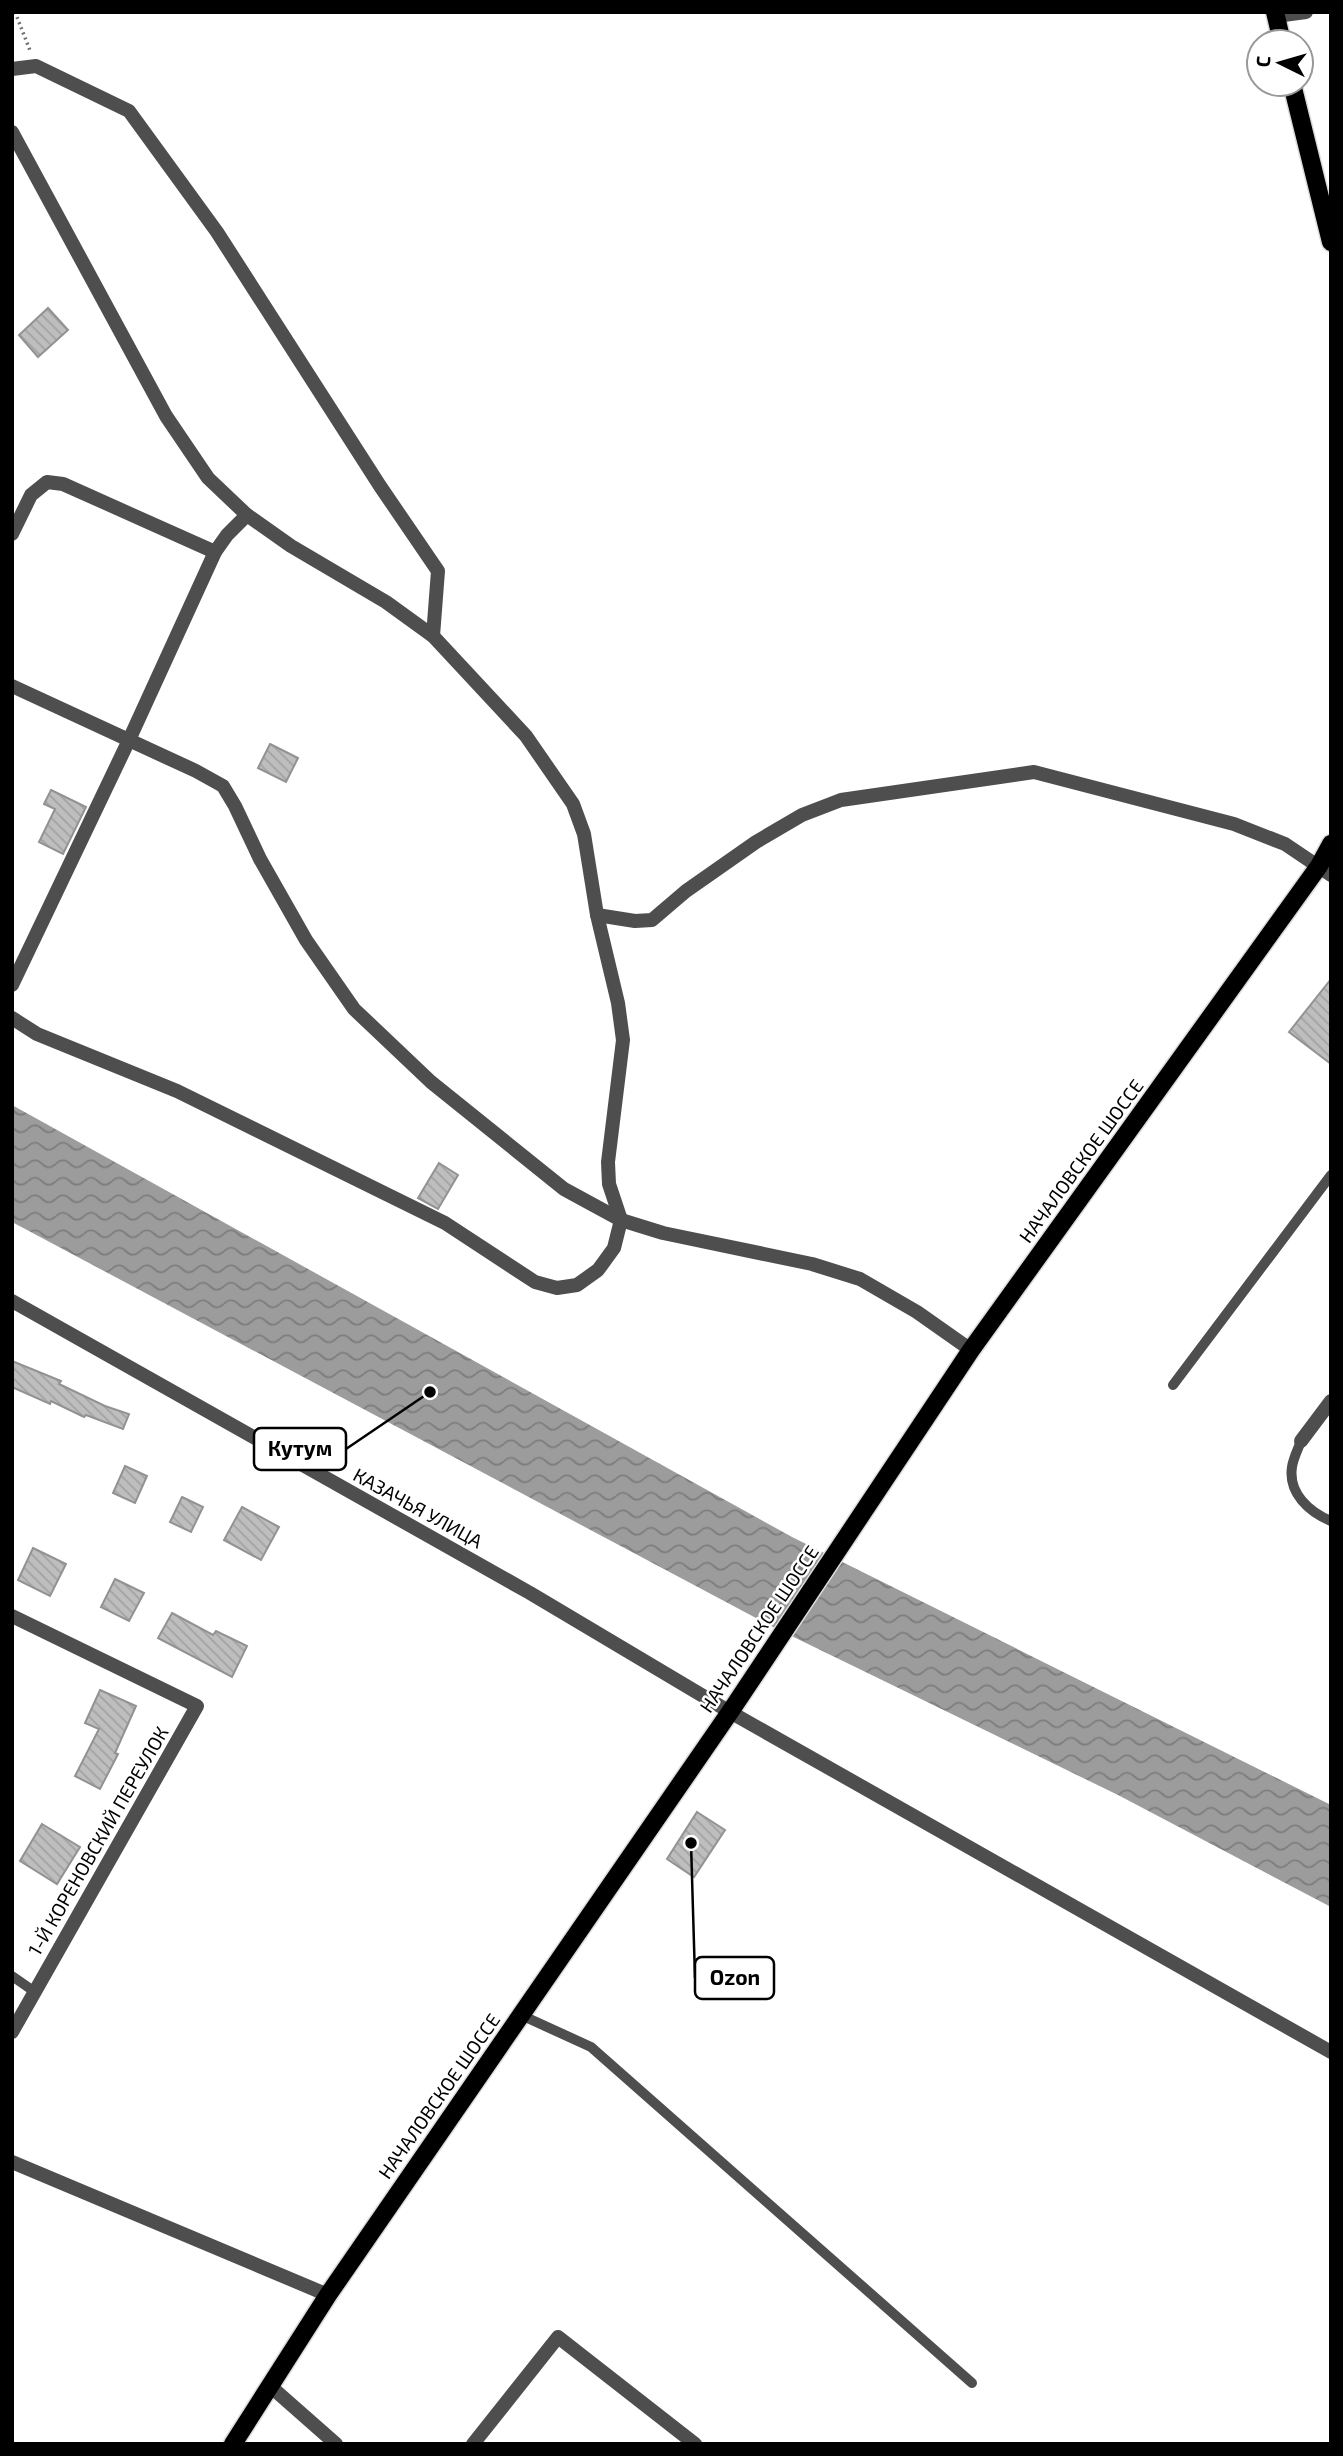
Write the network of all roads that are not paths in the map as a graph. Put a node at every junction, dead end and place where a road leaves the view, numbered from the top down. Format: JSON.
{"nodes":[{"id":1,"x":1306,"y":12,"type":"edge"},
{"id":2,"x":1275,"y":14,"type":"edge"},
{"id":3,"x":12,"y":69,"type":"edge"},
{"id":4,"x":1296,"y":98,"type":"edge"},
{"id":5,"x":12,"y":132,"type":"edge"},
{"id":6,"x":1331,"y":242,"type":"edge"},
{"id":7,"x":247,"y":516,"type":"junction"},
{"id":8,"x":12,"y":534,"type":"edge"},
{"id":9,"x":215,"y":552,"type":"junction"},
{"id":10,"x":433,"y":636,"type":"junction"},
{"id":11,"x":12,"y":686,"type":"edge"},
{"id":12,"x":129,"y":740,"type":"junction"},
{"id":13,"x":1331,"y":844,"type":"edge"},
{"id":14,"x":1325,"y":871,"type":"edge"},
{"id":15,"x":597,"y":915,"type":"junction"},
{"id":16,"x":12,"y":985,"type":"edge"},
{"id":17,"x":12,"y":1018,"type":"edge"},
{"id":18,"x":1331,"y":1175,"type":"edge"},
{"id":19,"x":621,"y":1220,"type":"junction"},
{"id":20,"x":12,"y":1301,"type":"edge"},
{"id":21,"x":971,"y":1350,"type":"junction"},
{"id":22,"x":1173,"y":1385,"type":"dead end"},
{"id":23,"x":1331,"y":1401,"type":"edge"},
{"id":24,"x":1301,"y":1441,"type":"joint"},
{"id":25,"x":1331,"y":1521,"type":"edge"},
{"id":26,"x":12,"y":1616,"type":"edge"},
{"id":27,"x":730,"y":1712,"type":"junction"},
{"id":28,"x":12,"y":1976,"type":"edge"},
{"id":29,"x":35,"y":1992,"type":"junction"},
{"id":30,"x":521,"y":2015,"type":"junction"},
{"id":31,"x":12,"y":2032,"type":"edge"},
{"id":32,"x":1331,"y":2052,"type":"edge"},
{"id":33,"x":12,"y":2162,"type":"edge"},
{"id":34,"x":328,"y":2295,"type":"junction"},
{"id":35,"x":972,"y":2384,"type":"dead end"},
{"id":36,"x":269,"y":2385,"type":"junction"},
{"id":37,"x":233,"y":2444,"type":"edge"},
{"id":38,"x":336,"y":2444,"type":"edge"},
{"id":39,"x":473,"y":2444,"type":"edge"},
{"id":40,"x":695,"y":2444,"type":"edge"}],
"edges":[{"from":1,"to":2,"type":"street"},
{"from":3,"to":10,"type":"street"},
{"from":4,"to":6,"type":"main road"},
{"from":5,"to":7,"type":"street"},
{"from":7,"to":9,"type":"street"},
{"from":7,"to":10,"type":"street"},
{"from":8,"to":9,"type":"street"},
{"from":9,"to":12,"type":"street"},
{"from":10,"to":15,"type":"street"},
{"from":11,"to":12,"type":"street"},
{"from":12,"to":16,"type":"street"},
{"from":12,"to":19,"type":"street"},
{"from":13,"to":14,"type":"main road","name":"НАЧАЛОВСКОЕ ШОССЕ"},
{"from":14,"to":15,"type":"street"},
{"from":14,"to":21,"type":"main road","name":"НАЧАЛОВСКОЕ ШОССЕ"},
{"from":15,"to":19,"type":"street"},
{"from":17,"to":19,"type":"street"},
{"from":18,"to":22,"type":"lane"},
{"from":19,"to":21,"type":"street"},
{"from":20,"to":27,"type":"street","name":"КАЗАЧЬЯ УЛИЦА"},
{"from":21,"to":27,"type":"main road","name":"НАЧАЛОВСКОЕ ШОССЕ"},
{"from":23,"to":24,"type":"street"},
{"from":24,"to":25,"type":"lane"},
{"from":26,"to":29,"type":"street","name":"1-Й КОРЕНОВСКИЙ ПЕРЕУЛОК"},
{"from":27,"to":30,"type":"main road","name":"НАЧАЛОВСКОЕ ШОССЕ"},
{"from":27,"to":32,"type":"street","name":"КАЗАЧЬЯ УЛИЦА"},
{"from":28,"to":29,"type":"lane"},
{"from":29,"to":31,"type":"street","name":"1-Й КОРЕНОВСКИЙ ПЕРЕУЛОК"},
{"from":30,"to":34,"type":"main road","name":"НАЧАЛОВСКОЕ ШОССЕ"},
{"from":30,"to":35,"type":"lane"},
{"from":33,"to":34,"type":"street"},
{"from":34,"to":36,"type":"main road","name":"НАЧАЛОВСКОЕ ШОССЕ"},
{"from":36,"to":37,"type":"main road","name":"НАЧАЛОВСКОЕ ШОССЕ"},
{"from":36,"to":38,"type":"street"},
{"from":39,"to":40,"type":"street"}]}
